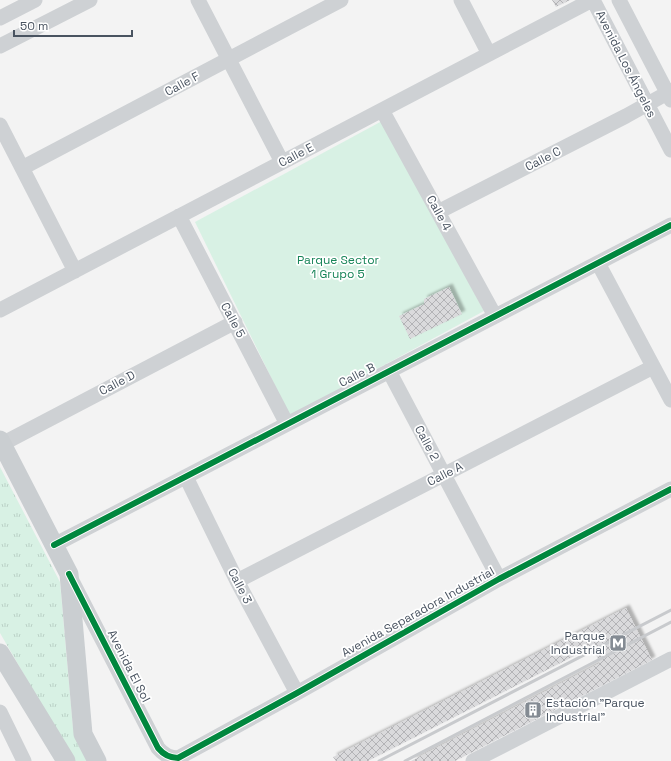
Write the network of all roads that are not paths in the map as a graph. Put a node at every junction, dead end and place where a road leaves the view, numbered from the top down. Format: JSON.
{"nodes":[{"id":1,"x":35,"y":0,"type":"edge"},
{"id":2,"x":90,"y":0,"type":"edge"},
{"id":3,"x":198,"y":0,"type":"edge"},
{"id":4,"x":341,"y":0,"type":"edge"},
{"id":5,"x":461,"y":0,"type":"edge"},
{"id":6,"x":592,"y":0,"type":"edge"},
{"id":7,"x":619,"y":0,"type":"edge"},
{"id":8,"x":0,"y":18,"type":"edge"},
{"id":9,"x":0,"y":46,"type":"edge"},
{"id":10,"x":489,"y":54,"type":"junction"},
{"id":11,"x":229,"y":60,"type":"junction"},
{"id":12,"x":670,"y":94,"type":"edge"},
{"id":13,"x":647,"y":104,"type":"junction"},
{"id":14,"x":382,"y":110,"type":"junction"},
{"id":15,"x":0,"y":125,"type":"edge"},
{"id":16,"x":671,"y":150,"type":"edge"},
{"id":17,"x":282,"y":162,"type":"junction"},
{"id":18,"x":22,"y":168,"type":"junction"},
{"id":19,"x":438,"y":212,"type":"junction"},
{"id":20,"x":179,"y":216,"type":"junction"},
{"id":21,"x":671,"y":225,"type":"edge"},
{"id":22,"x":598,"y":263,"type":"junction"},
{"id":23,"x":75,"y":271,"type":"junction"},
{"id":24,"x":0,"y":310,"type":"edge"},
{"id":25,"x":495,"y":316,"type":"junction"},
{"id":26,"x":234,"y":322,"type":"junction"},
{"id":27,"x":653,"y":367,"type":"junction"},
{"id":28,"x":389,"y":371,"type":"junction"},
{"id":29,"x":671,"y":400,"type":"edge"},
{"id":30,"x":287,"y":424,"type":"junction"},
{"id":31,"x":1,"y":443,"type":"edge"},
{"id":32,"x":444,"y":474,"type":"junction"},
{"id":33,"x":186,"y":477,"type":"junction"},
{"id":34,"x":671,"y":489,"type":"edge"},
{"id":35,"x":54,"y":545,"type":"junction"},
{"id":36,"x":69,"y":574,"type":"junction"},
{"id":37,"x":499,"y":579,"type":"junction"},
{"id":38,"x":237,"y":581,"type":"junction"},
{"id":39,"x":0,"y":653,"type":"edge"},
{"id":40,"x":671,"y":659,"type":"edge"},
{"id":41,"x":297,"y":693,"type":"junction"},
{"id":42,"x":0,"y":712,"type":"edge"},
{"id":43,"x":178,"y":758,"type":"joint"},
{"id":44,"x":24,"y":761,"type":"edge"},
{"id":45,"x":66,"y":761,"type":"edge"},
{"id":46,"x":97,"y":761,"type":"edge"},
{"id":47,"x":473,"y":761,"type":"edge"}],
"edges":[{"from":1,"to":8,"type":"street"},
{"from":2,"to":9,"type":"street"},
{"from":3,"to":11,"type":"street"},
{"from":4,"to":11,"type":"street","name":"Calle F"},
{"from":5,"to":10,"type":"street"},
{"from":6,"to":10,"type":"street","name":"Calle E"},
{"from":6,"to":13,"type":"street","name":"Avenida Los Ángeles"},
{"from":7,"to":12,"type":"street","name":"Avenida Los Ángeles"},
{"from":10,"to":14,"type":"street","name":"Calle E"},
{"from":11,"to":17,"type":"street"},
{"from":11,"to":18,"type":"street","name":"Calle F"},
{"from":12,"to":13,"type":"street"},
{"from":13,"to":16,"type":"street","name":"Avenida Los Ángeles"},
{"from":13,"to":19,"type":"street","name":"Calle C"},
{"from":14,"to":17,"type":"street","name":"Calle E"},
{"from":14,"to":19,"type":"street","name":"Calle 4"},
{"from":15,"to":18,"type":"street"},
{"from":17,"to":20,"type":"street","name":"Calle E"},
{"from":18,"to":23,"type":"street"},
{"from":19,"to":25,"type":"street","name":"Calle 4"},
{"from":20,"to":23,"type":"street","name":"Calle E"},
{"from":20,"to":26,"type":"street","name":"Calle 5"},
{"from":21,"to":22,"type":"street","name":"Calle B"},
{"from":22,"to":25,"type":"street","name":"Calle B"},
{"from":22,"to":27,"type":"street"},
{"from":23,"to":24,"type":"street","name":"Calle E"},
{"from":25,"to":28,"type":"street","name":"Calle B"},
{"from":26,"to":30,"type":"street","name":"Calle 5"},
{"from":26,"to":31,"type":"street","name":"Calle D"},
{"from":27,"to":29,"type":"street"},
{"from":27,"to":32,"type":"street","name":"Calle A"},
{"from":28,"to":30,"type":"street","name":"Calle B"},
{"from":28,"to":32,"type":"street","name":"Calle 2"},
{"from":30,"to":33,"type":"street","name":"Calle B"},
{"from":31,"to":35,"type":"main road","name":"Avenida El Sol"},
{"from":32,"to":37,"type":"street","name":"Calle 2"},
{"from":32,"to":38,"type":"street","name":"Calle A"},
{"from":33,"to":35,"type":"street","name":"Calle B"},
{"from":33,"to":38,"type":"street","name":"Calle 3"},
{"from":34,"to":37,"type":"street","name":"Avenida Separadora Industrial"},
{"from":35,"to":36,"type":"main road","name":"Avenida El Sol"},
{"from":36,"to":43,"type":"street","name":"Avenida El Sol"},
{"from":36,"to":46,"type":"main road","name":"Avenida El Sol"},
{"from":37,"to":41,"type":"street","name":"Avenida Separadora Industrial"},
{"from":38,"to":41,"type":"street","name":"Calle 3"},
{"from":39,"to":45,"type":"main road"},
{"from":40,"to":47,"type":"street"},
{"from":41,"to":43,"type":"street","name":"Avenida Separadora Industrial"},
{"from":42,"to":44,"type":"street"}]}
